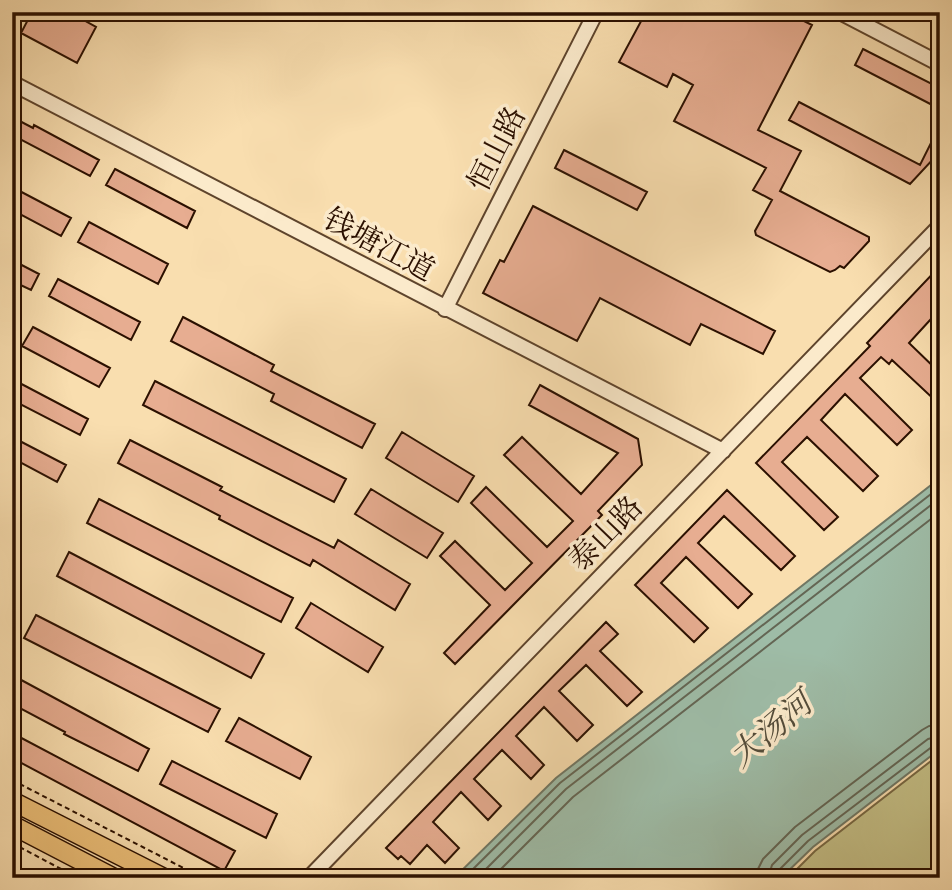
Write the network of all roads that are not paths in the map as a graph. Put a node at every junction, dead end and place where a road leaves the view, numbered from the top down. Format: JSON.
{"nodes":[{"id":1,"x":596,"y":12,"type":"edge"},
{"id":2,"x":840,"y":12,"type":"edge"},
{"id":3,"x":940,"y":64,"type":"edge"},
{"id":4,"x":12,"y":83,"type":"edge"},
{"id":5,"x":940,"y":226,"type":"edge"},
{"id":6,"x":445,"y":309,"type":"junction"},
{"id":7,"x":723,"y":451,"type":"junction"},
{"id":8,"x":12,"y":800,"type":"edge"},
{"id":9,"x":12,"y":825,"type":"edge"},
{"id":10,"x":114,"y":878,"type":"edge"},
{"id":11,"x":164,"y":878,"type":"edge"},
{"id":12,"x":309,"y":878,"type":"edge"}],
"edges":[{"from":1,"to":6,"type":"street","name":"恒山路"},
{"from":2,"to":3,"type":"street"},
{"from":4,"to":6,"type":"street","name":"钱塘江道"},
{"from":5,"to":7,"type":"street","name":"泰山路"},
{"from":6,"to":7,"type":"street","name":"钱塘江道"},
{"from":7,"to":12,"type":"street","name":"泰山路"},
{"from":8,"to":11,"type":"main road"},
{"from":9,"to":10,"type":"main road"}]}
